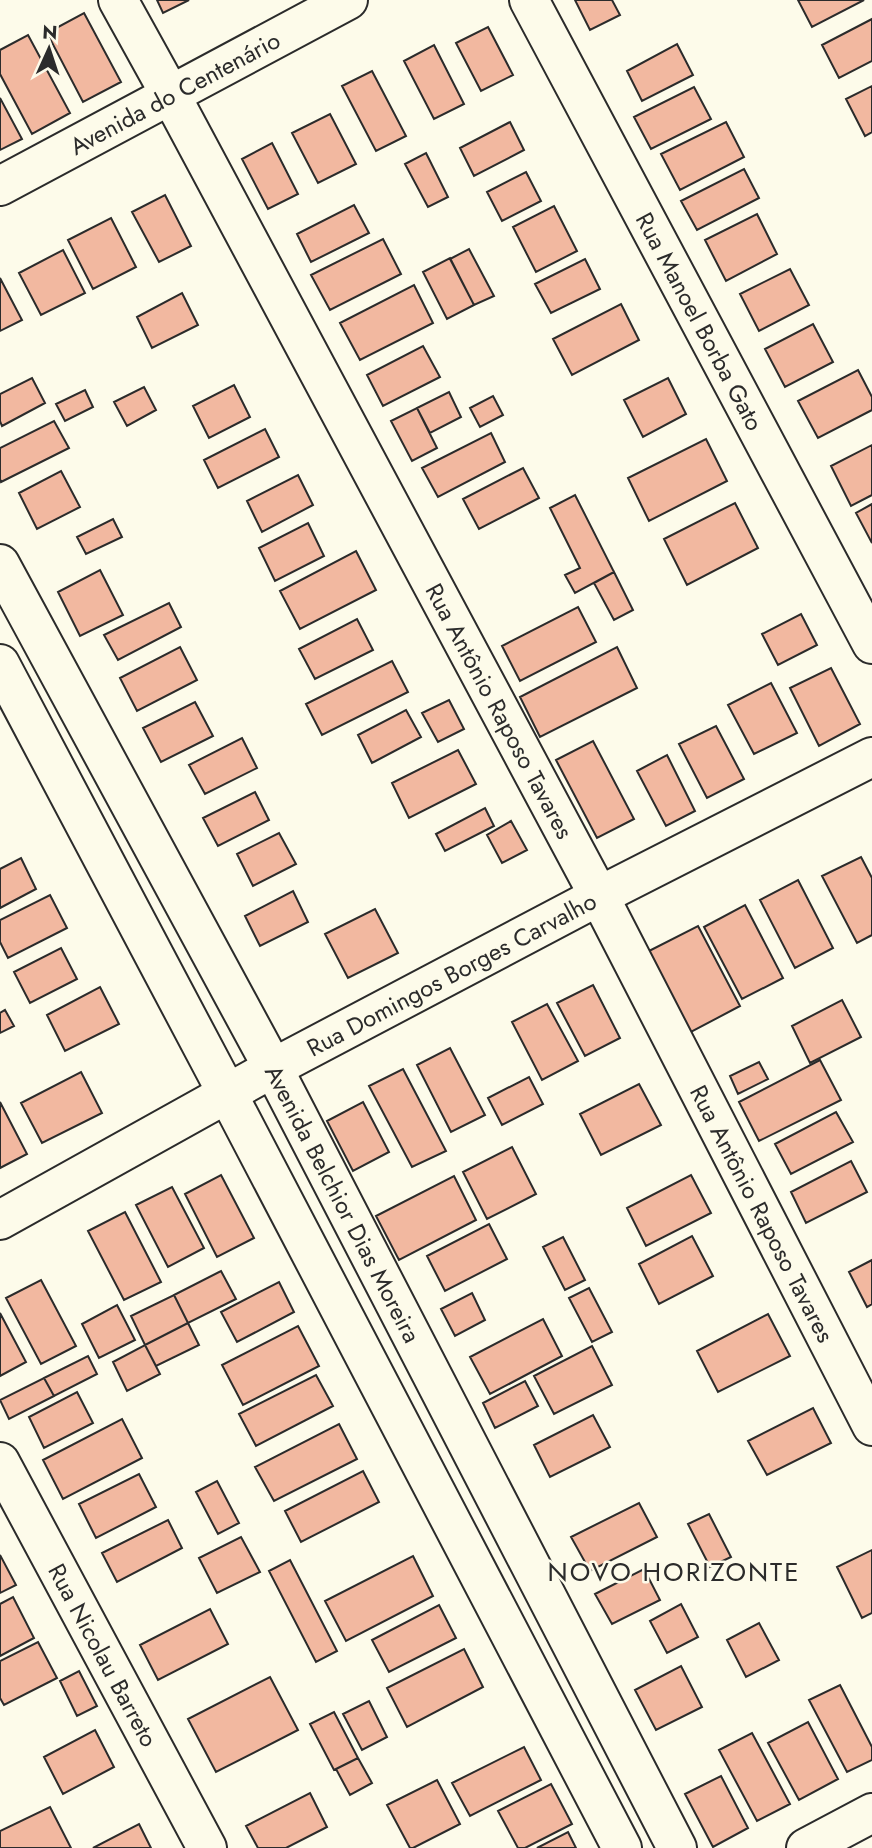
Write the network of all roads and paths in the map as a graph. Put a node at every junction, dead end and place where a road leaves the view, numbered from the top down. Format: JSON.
{"nodes":[{"id":1,"x":118,"y":0,"type":"edge"},
{"id":2,"x":348,"y":0,"type":"edge"},
{"id":3,"x":529,"y":0,"type":"edge"},
{"id":4,"x":170,"y":94,"type":"junction"},
{"id":5,"x":0,"y":186,"type":"edge"},
{"id":6,"x":0,"y":565,"type":"edge"},
{"id":7,"x":872,"y":644,"type":"edge"},
{"id":8,"x":0,"y":664,"type":"edge"},
{"id":9,"x":872,"y":757,"type":"edge"},
{"id":10,"x":600,"y":896,"type":"junction"},
{"id":11,"x":273,"y":1068,"type":"junction"},
{"id":12,"x":227,"y":1093,"type":"junction"},
{"id":13,"x":0,"y":1220,"type":"edge"},
{"id":14,"x":872,"y":1426,"type":"edge"},
{"id":15,"x":0,"y":1462,"type":"edge"},
{"id":16,"x":872,"y":1813,"type":"edge"},
{"id":17,"x":207,"y":1848,"type":"edge"},
{"id":18,"x":622,"y":1848,"type":"edge"},
{"id":19,"x":677,"y":1848,"type":"edge"},
{"id":20,"x":806,"y":1848,"type":"edge"}],
"edges":[{"from":1,"to":4,"type":"street","name":"Rua Antônio Raposo Tavares"},
{"from":2,"to":4,"type":"street","name":"Avenida do Centenário"},
{"from":3,"to":7,"type":"street","name":"Rua Manoel Borba Gato"},
{"from":4,"to":5,"type":"street","name":"Avenida do Centenário"},
{"from":4,"to":10,"type":"street","name":"Rua Antônio Raposo Tavares"},
{"from":6,"to":11,"type":"street","name":"Avenida Belchior Dias Moreira"},
{"from":8,"to":12,"type":"street","name":"Avenida Belchior Dias Moreira"},
{"from":9,"to":10,"type":"street","name":"Rua Domingos Borges Carvalho"},
{"from":10,"to":11,"type":"street","name":"Rua Domingos Borges Carvalho"},
{"from":10,"to":14,"type":"street","name":"Rua Antônio Raposo Tavares"},
{"from":11,"to":12,"type":"street","name":"Rua Domingos Borges Carvalho"},
{"from":11,"to":19,"type":"street","name":"Avenida Belchior Dias Moreira"},
{"from":12,"to":13,"type":"street","name":"Rua Domingos Borges Carvalho"},
{"from":12,"to":18,"type":"street","name":"Avenida Belchior Dias Moreira"},
{"from":15,"to":17,"type":"street","name":"Rua Nicolau Barreto"},
{"from":16,"to":20,"type":"street"}]}
